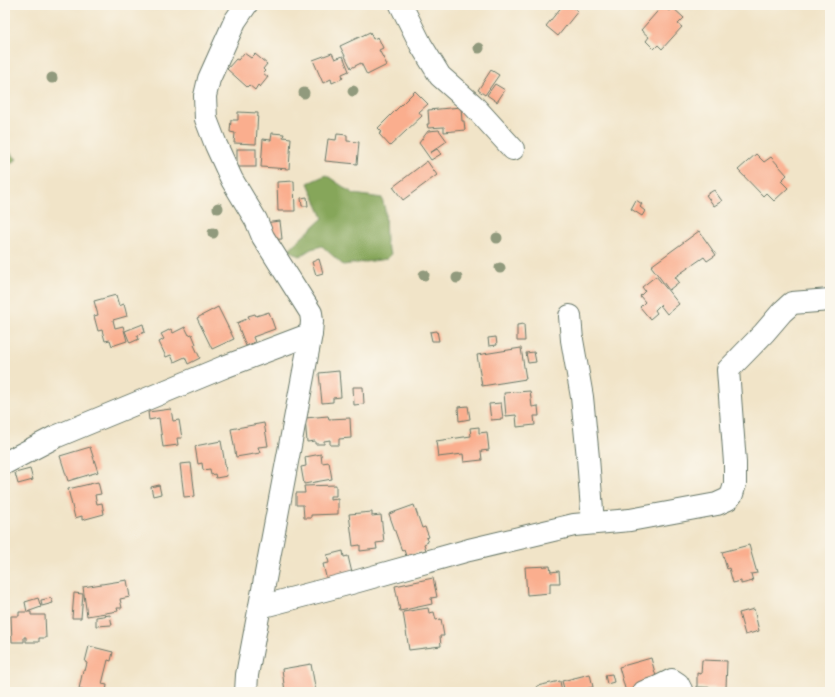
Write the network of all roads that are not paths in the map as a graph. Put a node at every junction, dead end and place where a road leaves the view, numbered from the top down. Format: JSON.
{"nodes":[{"id":1,"x":246,"y":5,"type":"edge"},
{"id":2,"x":401,"y":5,"type":"edge"},
{"id":3,"x":513,"y":149,"type":"dead end"},
{"id":4,"x":830,"y":300,"type":"edge"},
{"id":5,"x":570,"y":316,"type":"dead end"},
{"id":6,"x":311,"y":334,"type":"junction"},
{"id":7,"x":5,"y":463,"type":"edge"},
{"id":8,"x":593,"y":523,"type":"junction"},
{"id":9,"x":260,"y":607,"type":"junction"},
{"id":10,"x":246,"y":692,"type":"edge"},
{"id":11,"x":644,"y":692,"type":"edge"},
{"id":12,"x":682,"y":692,"type":"edge"}],
"edges":[{"from":1,"to":6,"type":"street"},
{"from":2,"to":3,"type":"street"},
{"from":4,"to":8,"type":"street"},
{"from":5,"to":8,"type":"street"},
{"from":6,"to":7,"type":"street"},
{"from":6,"to":9,"type":"street"},
{"from":8,"to":9,"type":"street"},
{"from":9,"to":10,"type":"street"},
{"from":11,"to":12,"type":"street"}]}
